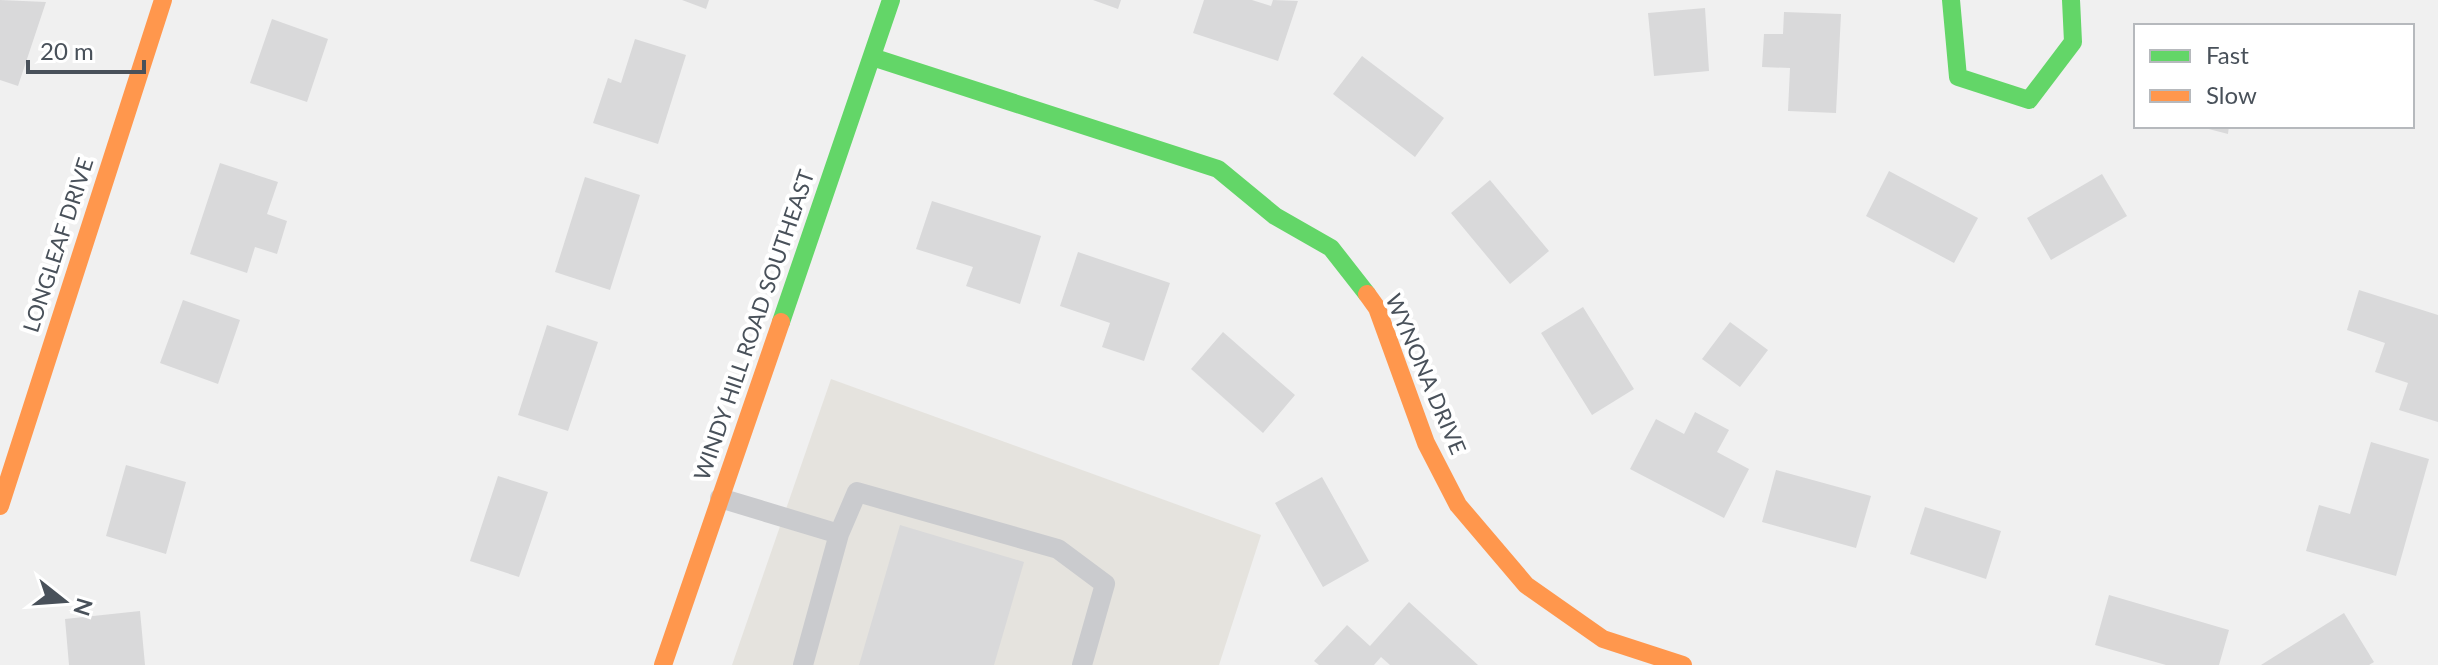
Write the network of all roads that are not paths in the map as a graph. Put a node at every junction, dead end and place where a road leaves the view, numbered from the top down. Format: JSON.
{"nodes":[{"id":1,"x":163,"y":0,"type":"edge"},
{"id":2,"x":891,"y":0,"type":"edge"},
{"id":3,"x":1951,"y":0,"type":"edge"},
{"id":4,"x":2071,"y":0,"type":"edge"},
{"id":5,"x":872,"y":57,"type":"junction"},
{"id":6,"x":720,"y":498,"type":"junction"},
{"id":7,"x":0,"y":506,"type":"edge"},
{"id":8,"x":839,"y":534,"type":"junction"},
{"id":9,"x":663,"y":665,"type":"edge"},
{"id":10,"x":803,"y":665,"type":"edge"},
{"id":11,"x":1082,"y":665,"type":"edge"},
{"id":12,"x":1683,"y":665,"type":"edge"}],
"edges":[{"from":1,"to":7,"type":"street","name":"LONGLEAF DRIVE"},
{"from":2,"to":5,"type":"street","name":"WINDY HILL ROAD SOUTHEAST"},
{"from":3,"to":4,"type":"street"},
{"from":5,"to":6,"type":"street","name":"WINDY HILL ROAD SOUTHEAST"},
{"from":5,"to":12,"type":"street","name":"WYNONA DRIVE"},
{"from":6,"to":8,"type":"lane"},
{"from":6,"to":9,"type":"street","name":"WINDY HILL ROAD SOUTHEAST"},
{"from":8,"to":10,"type":"lane"},
{"from":8,"to":11,"type":"lane"}]}
